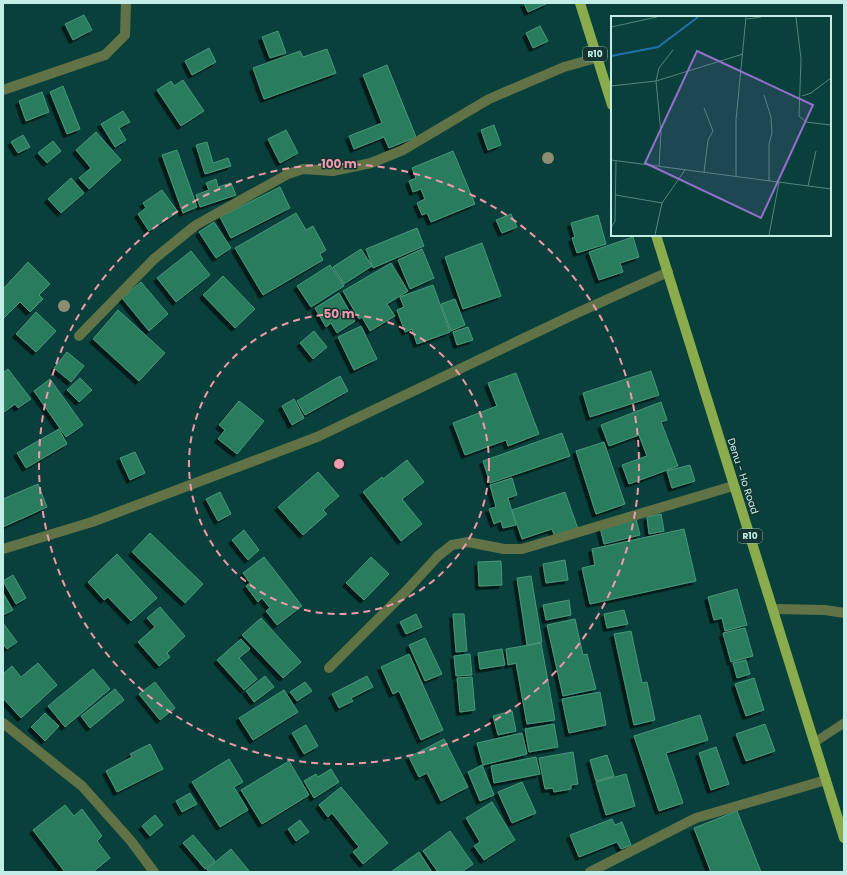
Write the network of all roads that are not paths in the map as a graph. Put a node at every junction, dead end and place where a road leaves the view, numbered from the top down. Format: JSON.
{"nodes":[{"id":1,"x":126,"y":3,"type":"edge"},
{"id":2,"x":580,"y":3,"type":"edge"},
{"id":3,"x":596,"y":58,"type":"junction"},
{"id":4,"x":3,"y":90,"type":"edge"},
{"id":5,"x":611,"y":102,"type":"edge"},
{"id":6,"x":656,"y":236,"type":"edge"},
{"id":7,"x":668,"y":272,"type":"junction"},
{"id":8,"x":79,"y":336,"type":"dead end"},
{"id":9,"x":733,"y":486,"type":"junction"},
{"id":10,"x":3,"y":549,"type":"edge"},
{"id":11,"x":774,"y":609,"type":"junction"},
{"id":12,"x":844,"y":613,"type":"edge"},
{"id":13,"x":329,"y":668,"type":"dead end"},
{"id":14,"x":3,"y":722,"type":"edge"},
{"id":15,"x":844,"y":723,"type":"edge"},
{"id":16,"x":815,"y":742,"type":"junction"},
{"id":17,"x":826,"y":780,"type":"junction"},
{"id":18,"x":844,"y":838,"type":"edge"},
{"id":19,"x":154,"y":872,"type":"edge"},
{"id":20,"x":590,"y":872,"type":"edge"}],
"edges":[{"from":1,"to":4,"type":"street"},
{"from":2,"to":3,"type":"main road","number":"R10"},
{"from":3,"to":5,"type":"main road","number":"R10"},
{"from":3,"to":8,"type":"street"},
{"from":6,"to":7,"type":"main road","name":"Denu - Ho Road","number":"R10"},
{"from":7,"to":9,"type":"main road","name":"Denu - Ho Road","number":"R10"},
{"from":7,"to":10,"type":"street"},
{"from":9,"to":11,"type":"main road","name":"Denu - Ho Road","number":"R10"},
{"from":9,"to":13,"type":"street"},
{"from":11,"to":12,"type":"street"},
{"from":11,"to":16,"type":"main road","name":"Denu - Ho Road","number":"R10"},
{"from":14,"to":19,"type":"street"},
{"from":15,"to":16,"type":"lane"},
{"from":16,"to":17,"type":"main road","name":"Denu - Ho Road","number":"R10"},
{"from":17,"to":18,"type":"main road","name":"Denu - Ho Road","number":"R10"},
{"from":17,"to":20,"type":"street"}]}
